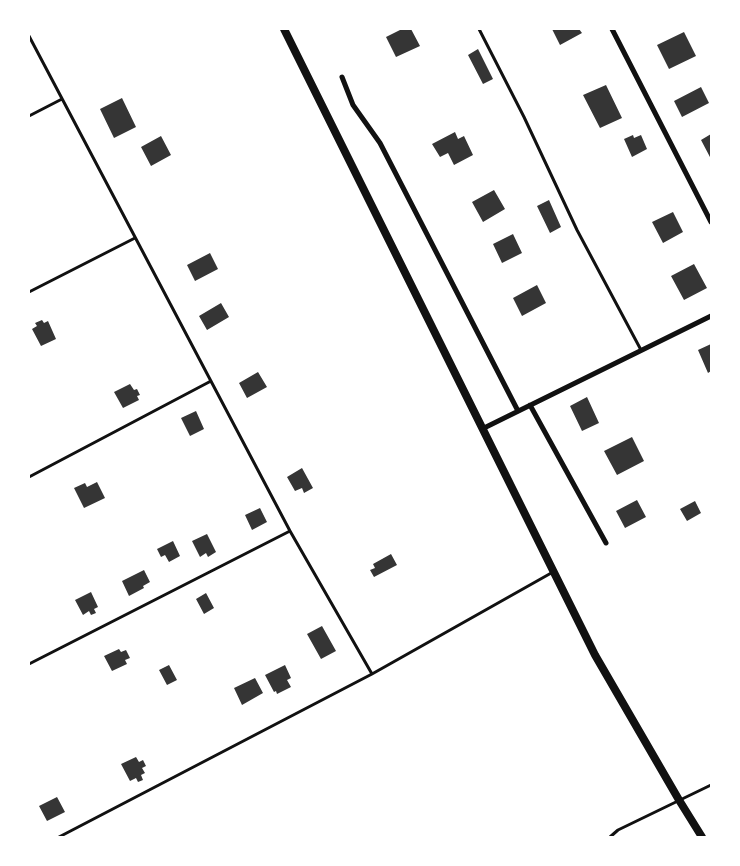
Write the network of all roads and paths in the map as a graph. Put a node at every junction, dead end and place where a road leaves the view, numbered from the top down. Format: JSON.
{"nodes":[{"id":1,"x":284,"y":29,"type":"edge"},
{"id":2,"x":479,"y":29,"type":"edge"},
{"id":3,"x":612,"y":29,"type":"edge"},
{"id":4,"x":29,"y":36,"type":"edge"},
{"id":5,"x":342,"y":77,"type":"dead end"},
{"id":6,"x":62,"y":99,"type":"junction"},
{"id":7,"x":29,"y":116,"type":"edge"},
{"id":8,"x":711,"y":222,"type":"edge"},
{"id":9,"x":135,"y":238,"type":"junction"},
{"id":10,"x":29,"y":292,"type":"edge"},
{"id":11,"x":711,"y":316,"type":"edge"},
{"id":12,"x":641,"y":350,"type":"junction"},
{"id":13,"x":211,"y":381,"type":"junction"},
{"id":14,"x":530,"y":405,"type":"junction"},
{"id":15,"x":518,"y":411,"type":"junction"},
{"id":16,"x":482,"y":429,"type":"junction"},
{"id":17,"x":29,"y":478,"type":"edge"},
{"id":18,"x":290,"y":531,"type":"junction"},
{"id":19,"x":606,"y":543,"type":"dead end"},
{"id":20,"x":553,"y":572,"type":"junction"},
{"id":21,"x":29,"y":664,"type":"edge"},
{"id":22,"x":372,"y":674,"type":"junction"},
{"id":23,"x":711,"y":785,"type":"edge"},
{"id":24,"x":679,"y":800,"type":"junction"},
{"id":25,"x":58,"y":837,"type":"edge"},
{"id":26,"x":610,"y":837,"type":"edge"},
{"id":27,"x":702,"y":837,"type":"edge"}],
"edges":[{"from":1,"to":16,"type":"street"},
{"from":2,"to":12,"type":"lane"},
{"from":3,"to":8,"type":"street"},
{"from":4,"to":6,"type":"lane"},
{"from":5,"to":15,"type":"street"},
{"from":6,"to":7,"type":"lane"},
{"from":6,"to":9,"type":"lane"},
{"from":9,"to":10,"type":"lane"},
{"from":9,"to":13,"type":"lane"},
{"from":11,"to":12,"type":"street"},
{"from":12,"to":14,"type":"street"},
{"from":13,"to":17,"type":"lane"},
{"from":13,"to":18,"type":"lane"},
{"from":14,"to":15,"type":"street"},
{"from":14,"to":19,"type":"street"},
{"from":15,"to":16,"type":"street"},
{"from":16,"to":20,"type":"street"},
{"from":18,"to":21,"type":"lane"},
{"from":18,"to":22,"type":"lane"},
{"from":20,"to":22,"type":"lane"},
{"from":20,"to":24,"type":"street"},
{"from":22,"to":25,"type":"lane"},
{"from":23,"to":24,"type":"lane"},
{"from":24,"to":26,"type":"lane"},
{"from":24,"to":27,"type":"street"}]}
